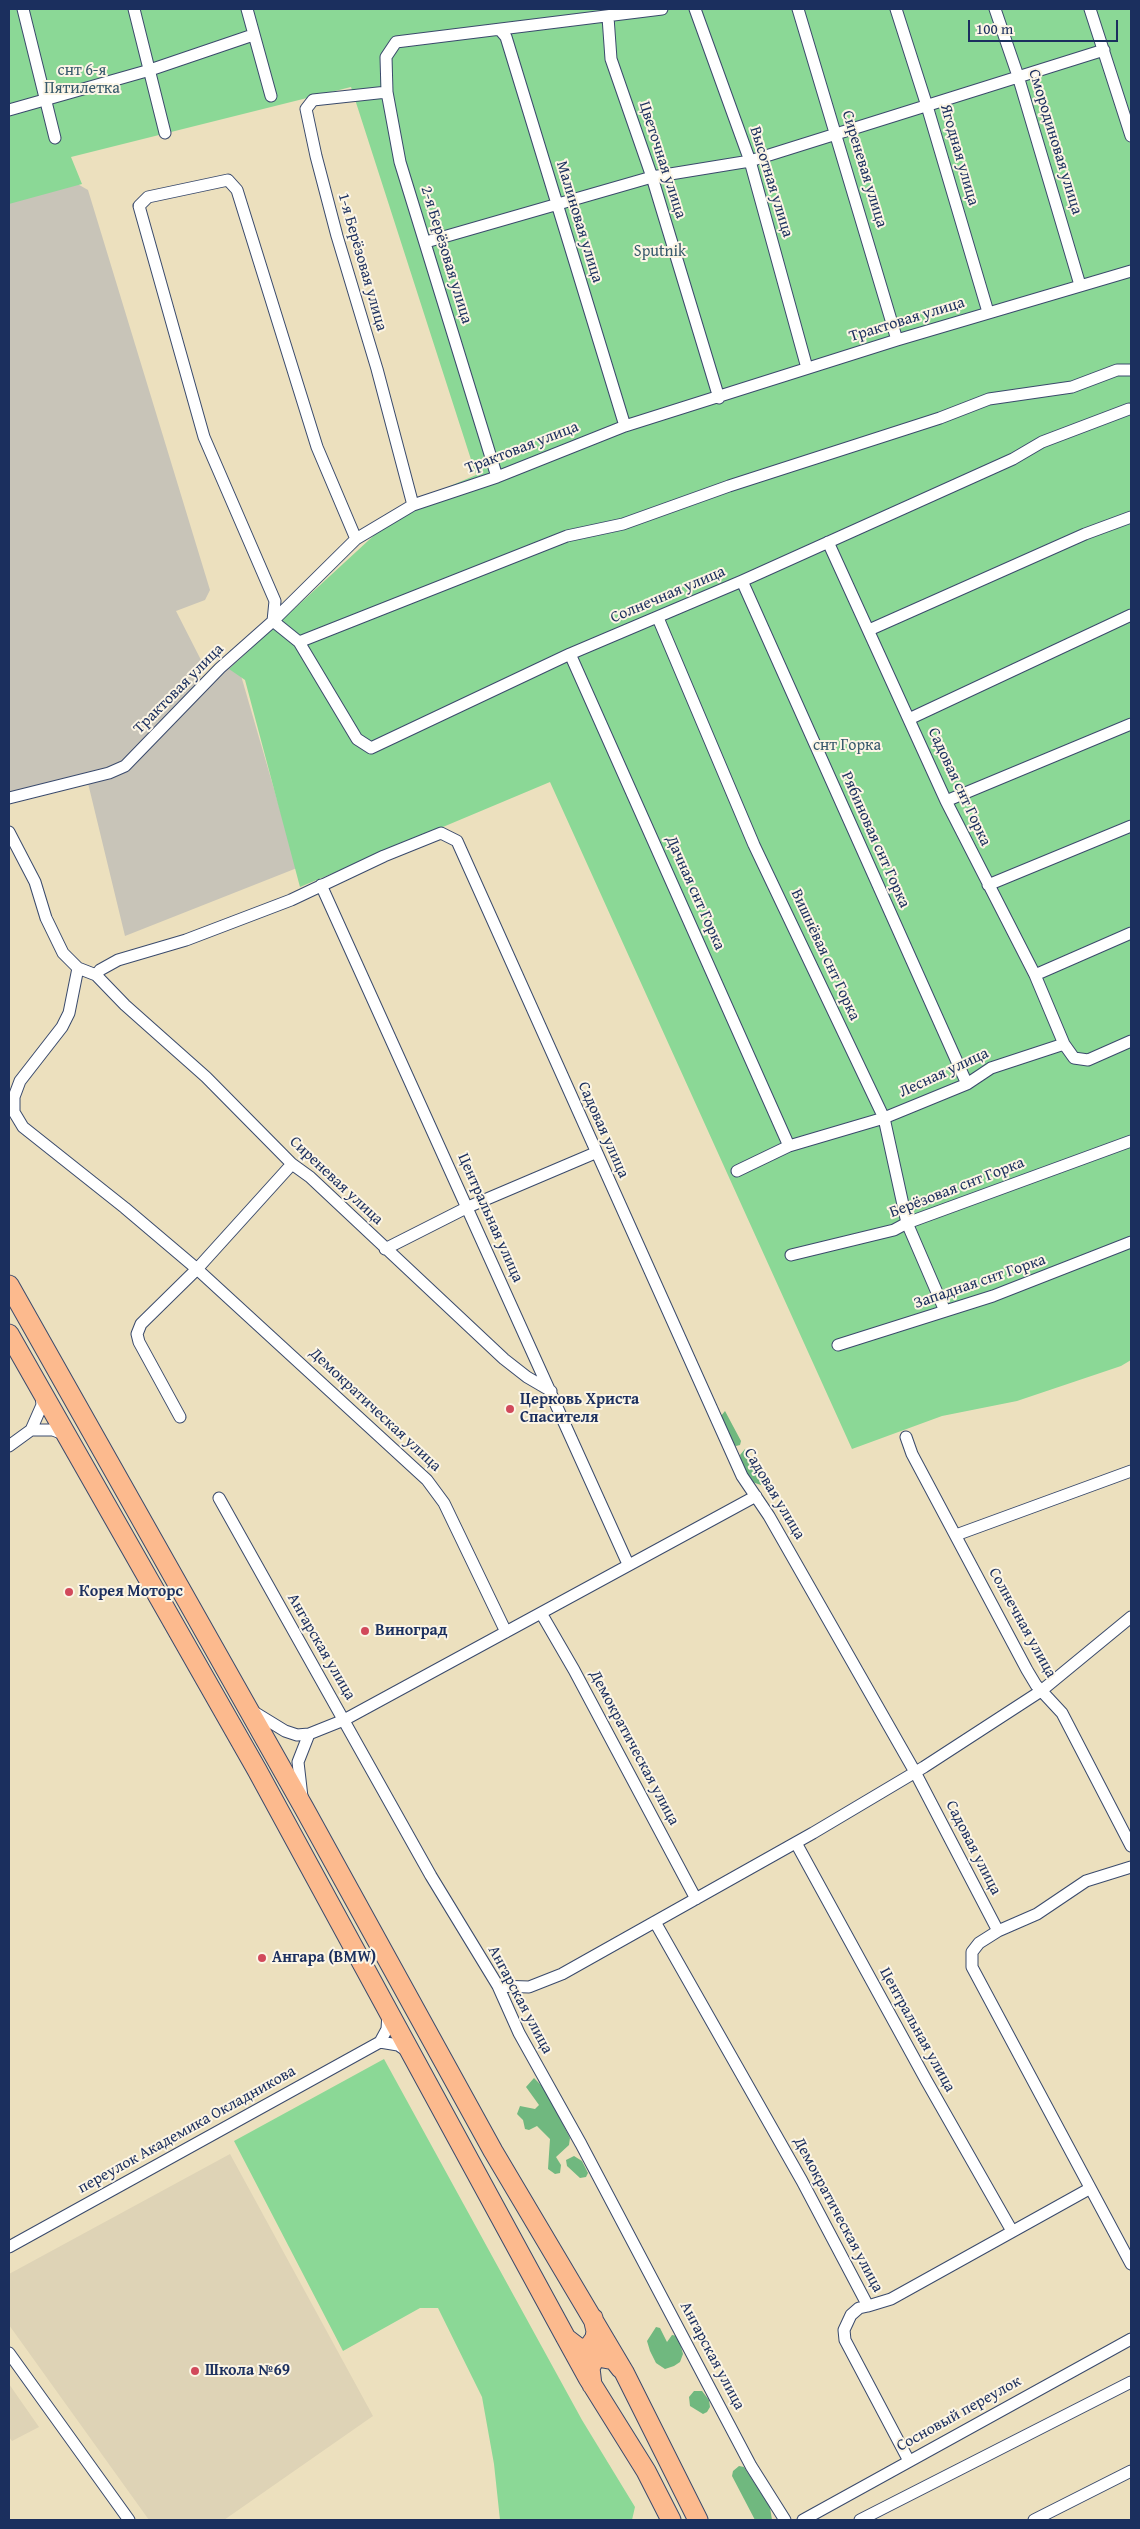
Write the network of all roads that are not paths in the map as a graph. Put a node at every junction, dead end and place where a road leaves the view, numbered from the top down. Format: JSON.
{"nodes":[{"id":1,"x":23,"y":9,"type":"edge"},
{"id":2,"x":134,"y":9,"type":"edge"},
{"id":3,"x":247,"y":9,"type":"edge"},
{"id":4,"x":662,"y":9,"type":"edge"},
{"id":5,"x":695,"y":9,"type":"edge"},
{"id":6,"x":798,"y":9,"type":"edge"},
{"id":7,"x":896,"y":9,"type":"edge"},
{"id":8,"x":995,"y":9,"type":"edge"},
{"id":9,"x":1090,"y":9,"type":"edge"},
{"id":10,"x":608,"y":17,"type":"junction"},
{"id":11,"x":500,"y":30,"type":"junction"},
{"id":12,"x":253,"y":35,"type":"junction"},
{"id":13,"x":1104,"y":50,"type":"junction"},
{"id":14,"x":150,"y":70,"type":"junction"},
{"id":15,"x":1018,"y":76,"type":"junction"},
{"id":16,"x":387,"y":92,"type":"junction"},
{"id":17,"x":270,"y":96,"type":"dead end"},
{"id":18,"x":45,"y":100,"type":"junction"},
{"id":19,"x":927,"y":106,"type":"junction"},
{"id":20,"x":9,"y":110,"type":"edge"},
{"id":21,"x":165,"y":133,"type":"dead end"},
{"id":22,"x":837,"y":133,"type":"junction"},
{"id":23,"x":1131,"y":136,"type":"edge"},
{"id":24,"x":55,"y":138,"type":"dead end"},
{"id":25,"x":750,"y":161,"type":"junction"},
{"id":26,"x":652,"y":178,"type":"junction"},
{"id":27,"x":556,"y":203,"type":"junction"},
{"id":28,"x":426,"y":242,"type":"junction"},
{"id":29,"x":1131,"y":271,"type":"edge"},
{"id":30,"x":1080,"y":285,"type":"junction"},
{"id":31,"x":988,"y":312,"type":"junction"},
{"id":32,"x":897,"y":340,"type":"junction"},
{"id":33,"x":808,"y":368,"type":"junction"},
{"id":34,"x":1131,"y":370,"type":"edge"},
{"id":35,"x":719,"y":398,"type":"junction"},
{"id":36,"x":1128,"y":409,"type":"dead end"},
{"id":37,"x":625,"y":426,"type":"junction"},
{"id":38,"x":497,"y":477,"type":"junction"},
{"id":39,"x":413,"y":505,"type":"junction"},
{"id":40,"x":1131,"y":517,"type":"edge"},
{"id":41,"x":356,"y":539,"type":"junction"},
{"id":42,"x":828,"y":542,"type":"junction"},
{"id":43,"x":742,"y":581,"type":"junction"},
{"id":44,"x":1131,"y":615,"type":"edge"},
{"id":45,"x":658,"y":618,"type":"junction"},
{"id":46,"x":273,"y":621,"type":"junction"},
{"id":47,"x":869,"y":630,"type":"junction"},
{"id":48,"x":299,"y":642,"type":"junction"},
{"id":49,"x":570,"y":654,"type":"junction"},
{"id":50,"x":909,"y":719,"type":"junction"},
{"id":51,"x":1131,"y":724,"type":"edge"},
{"id":52,"x":9,"y":798,"type":"edge"},
{"id":53,"x":946,"y":800,"type":"junction"},
{"id":54,"x":1131,"y":826,"type":"edge"},
{"id":55,"x":9,"y":832,"type":"edge"},
{"id":56,"x":321,"y":885,"type":"junction"},
{"id":57,"x":988,"y":885,"type":"junction"},
{"id":58,"x":1131,"y":933,"type":"edge"},
{"id":59,"x":78,"y":968,"type":"junction"},
{"id":60,"x":96,"y":975,"type":"junction"},
{"id":61,"x":1034,"y":975,"type":"junction"},
{"id":62,"x":1131,"y":1041,"type":"edge"},
{"id":63,"x":1064,"y":1044,"type":"junction"},
{"id":64,"x":967,"y":1084,"type":"junction"},
{"id":65,"x":884,"y":1118,"type":"junction"},
{"id":66,"x":1131,"y":1142,"type":"edge"},
{"id":67,"x":789,"y":1146,"type":"junction"},
{"id":68,"x":596,"y":1154,"type":"junction"},
{"id":69,"x":292,"y":1164,"type":"junction"},
{"id":70,"x":737,"y":1171,"type":"dead end"},
{"id":71,"x":468,"y":1208,"type":"junction"},
{"id":72,"x":907,"y":1223,"type":"junction"},
{"id":73,"x":1131,"y":1242,"type":"edge"},
{"id":74,"x":385,"y":1249,"type":"junction"},
{"id":75,"x":791,"y":1255,"type":"dead end"},
{"id":76,"x":197,"y":1269,"type":"junction"},
{"id":77,"x":9,"y":1285,"type":"edge"},
{"id":78,"x":945,"y":1311,"type":"junction"},
{"id":79,"x":9,"y":1334,"type":"edge"},
{"id":80,"x":838,"y":1345,"type":"dead end"},
{"id":81,"x":41,"y":1391,"type":"junction"},
{"id":82,"x":551,"y":1392,"type":"junction"},
{"id":83,"x":180,"y":1416,"type":"dead end"},
{"id":84,"x":31,"y":1430,"type":"junction"},
{"id":85,"x":68,"y":1435,"type":"junction"},
{"id":86,"x":906,"y":1437,"type":"dead end"},
{"id":87,"x":9,"y":1446,"type":"edge"},
{"id":88,"x":1131,"y":1471,"type":"edge"},
{"id":89,"x":756,"y":1496,"type":"junction"},
{"id":90,"x":219,"y":1498,"type":"dead end"},
{"id":91,"x":956,"y":1535,"type":"junction"},
{"id":92,"x":628,"y":1564,"type":"junction"},
{"id":93,"x":541,"y":1613,"type":"junction"},
{"id":94,"x":1131,"y":1617,"type":"edge"},
{"id":95,"x":506,"y":1632,"type":"junction"},
{"id":96,"x":1041,"y":1691,"type":"junction"},
{"id":97,"x":246,"y":1706,"type":"junction"},
{"id":98,"x":344,"y":1720,"type":"junction"},
{"id":99,"x":309,"y":1734,"type":"junction"},
{"id":100,"x":915,"y":1772,"type":"junction"},
{"id":101,"x":304,"y":1808,"type":"junction"},
{"id":102,"x":796,"y":1843,"type":"junction"},
{"id":103,"x":1131,"y":1846,"type":"edge"},
{"id":104,"x":1131,"y":1867,"type":"edge"},
{"id":105,"x":696,"y":1899,"type":"junction"},
{"id":106,"x":655,"y":1922,"type":"junction"},
{"id":107,"x":998,"y":1931,"type":"junction"},
{"id":108,"x":498,"y":1986,"type":"junction"},
{"id":109,"x":388,"y":2010,"type":"junction"},
{"id":110,"x":380,"y":2042,"type":"junction"},
{"id":111,"x":413,"y":2056,"type":"junction"},
{"id":112,"x":1089,"y":2189,"type":"junction"},
{"id":113,"x":1012,"y":2231,"type":"junction"},
{"id":114,"x":9,"y":2247,"type":"edge"},
{"id":115,"x":1131,"y":2264,"type":"edge"},
{"id":116,"x":868,"y":2306,"type":"junction"},
{"id":117,"x":592,"y":2314,"type":"junction"},
{"id":118,"x":566,"y":2338,"type":"junction"},
{"id":119,"x":1131,"y":2339,"type":"edge"},
{"id":120,"x":9,"y":2353,"type":"edge"},
{"id":121,"x":624,"y":2372,"type":"junction"},
{"id":122,"x":1131,"y":2382,"type":"edge"},
{"id":123,"x":593,"y":2387,"type":"junction"},
{"id":124,"x":909,"y":2460,"type":"junction"},
{"id":125,"x":1131,"y":2471,"type":"edge"},
{"id":126,"x":129,"y":2520,"type":"edge"},
{"id":127,"x":671,"y":2520,"type":"edge"},
{"id":128,"x":698,"y":2520,"type":"edge"},
{"id":129,"x":785,"y":2520,"type":"edge"},
{"id":130,"x":803,"y":2520,"type":"edge"},
{"id":131,"x":860,"y":2520,"type":"edge"},
{"id":132,"x":1034,"y":2520,"type":"edge"}],
"edges":[{"from":1,"to":18,"type":"street"},
{"from":2,"to":14,"type":"street"},
{"from":3,"to":12,"type":"street"},
{"from":4,"to":10,"type":"street"},
{"from":5,"to":25,"type":"street","name":"Высотная улица"},
{"from":6,"to":22,"type":"street","name":"Сиреневая улица"},
{"from":7,"to":19,"type":"street","name":"Ягодная улица"},
{"from":8,"to":15,"type":"street","name":"Смородиновая улица"},
{"from":9,"to":13,"type":"street"},
{"from":10,"to":11,"type":"street"},
{"from":10,"to":26,"type":"street","name":"Цветочная улица"},
{"from":11,"to":16,"type":"street","name":"2-я Берёзовая улица"},
{"from":11,"to":27,"type":"street","name":"Малиновая улица"},
{"from":12,"to":14,"type":"street"},
{"from":12,"to":17,"type":"street"},
{"from":13,"to":15,"type":"street"},
{"from":13,"to":23,"type":"street"},
{"from":14,"to":18,"type":"street"},
{"from":14,"to":21,"type":"street"},
{"from":15,"to":19,"type":"street"},
{"from":15,"to":30,"type":"street","name":"Смородиновая улица"},
{"from":16,"to":28,"type":"street","name":"2-я Берёзовая улица"},
{"from":16,"to":39,"type":"street","name":"1-я Берёзовая улица"},
{"from":18,"to":20,"type":"street"},
{"from":18,"to":24,"type":"street"},
{"from":19,"to":22,"type":"street"},
{"from":19,"to":31,"type":"street","name":"Ягодная улица"},
{"from":22,"to":25,"type":"street"},
{"from":22,"to":32,"type":"street","name":"Сиреневая улица"},
{"from":25,"to":26,"type":"street"},
{"from":25,"to":33,"type":"street","name":"Высотная улица"},
{"from":26,"to":27,"type":"street"},
{"from":26,"to":35,"type":"street","name":"Цветочная улица"},
{"from":27,"to":28,"type":"street"},
{"from":27,"to":37,"type":"street","name":"Малиновая улица"},
{"from":28,"to":38,"type":"street","name":"2-я Берёзовая улица"},
{"from":29,"to":30,"type":"street","name":"Трактовая улица"},
{"from":30,"to":31,"type":"street","name":"Трактовая улица"},
{"from":31,"to":32,"type":"street","name":"Трактовая улица"},
{"from":32,"to":33,"type":"street","name":"Трактовая улица"},
{"from":33,"to":35,"type":"street","name":"Трактовая улица"},
{"from":34,"to":48,"type":"street"},
{"from":35,"to":37,"type":"street","name":"Трактовая улица"},
{"from":36,"to":42,"type":"street","name":"Солнечная улица"},
{"from":37,"to":38,"type":"street","name":"Трактовая улица"},
{"from":38,"to":39,"type":"street","name":"Трактовая улица"},
{"from":39,"to":41,"type":"street","name":"Трактовая улица"},
{"from":40,"to":47,"type":"street"},
{"from":41,"to":46,"type":"street","name":"Трактовая улица"},
{"from":41,"to":46,"type":"street"},
{"from":42,"to":43,"type":"street","name":"Солнечная улица"},
{"from":42,"to":47,"type":"street","name":"Садовая снт Горка"},
{"from":43,"to":45,"type":"street","name":"Солнечная улица"},
{"from":43,"to":64,"type":"street","name":"Рябиновая снт Горка"},
{"from":44,"to":50,"type":"street"},
{"from":45,"to":49,"type":"street","name":"Солнечная улица"},
{"from":45,"to":65,"type":"street","name":"Вишнёвая снт Горка"},
{"from":46,"to":48,"type":"street","name":"Солнечная улица"},
{"from":46,"to":52,"type":"street","name":"Трактовая улица"},
{"from":47,"to":50,"type":"street","name":"Садовая снт Горка"},
{"from":48,"to":49,"type":"street","name":"Солнечная улица"},
{"from":49,"to":67,"type":"street","name":"Дачная снт Горка"},
{"from":50,"to":53,"type":"street","name":"Садовая снт Горка"},
{"from":51,"to":53,"type":"street"},
{"from":53,"to":57,"type":"street","name":"Садовая снт Горка"},
{"from":54,"to":57,"type":"street"},
{"from":55,"to":59,"type":"street"},
{"from":56,"to":60,"type":"street","name":"Садовая улица"},
{"from":56,"to":68,"type":"street","name":"Садовая улица"},
{"from":56,"to":71,"type":"street","name":"Центральная улица"},
{"from":57,"to":61,"type":"street","name":"Садовая снт Горка"},
{"from":58,"to":61,"type":"street"},
{"from":59,"to":60,"type":"street"},
{"from":59,"to":76,"type":"street","name":"Демократическая улица"},
{"from":60,"to":69,"type":"street","name":"Сиреневая улица"},
{"from":61,"to":63,"type":"street","name":"Садовая снт Горка"},
{"from":62,"to":63,"type":"street"},
{"from":63,"to":64,"type":"street","name":"Лесная улица"},
{"from":64,"to":65,"type":"street","name":"Лесная улица"},
{"from":65,"to":67,"type":"street","name":"Лесная улица"},
{"from":65,"to":72,"type":"street","name":"Вишнёвая снт Горка"},
{"from":66,"to":72,"type":"street","name":"Берёзовая снт Горка"},
{"from":67,"to":70,"type":"street","name":"Лесная улица"},
{"from":68,"to":71,"type":"street"},
{"from":68,"to":89,"type":"street","name":"Садовая улица"},
{"from":69,"to":74,"type":"street","name":"Сиреневая улица"},
{"from":69,"to":76,"type":"street"},
{"from":71,"to":74,"type":"street"},
{"from":71,"to":82,"type":"street","name":"Центральная улица"},
{"from":72,"to":75,"type":"street","name":"Берёзовая снт Горка"},
{"from":72,"to":78,"type":"street","name":"Вишнёвая снт Горка"},
{"from":73,"to":78,"type":"street","name":"Западная снт Горка"},
{"from":74,"to":82,"type":"street","name":"Сиреневая улица"},
{"from":76,"to":83,"type":"street"},
{"from":76,"to":95,"type":"street","name":"Демократическая улица"},
{"from":77,"to":97,"type":"main road"},
{"from":78,"to":80,"type":"street","name":"Западная снт Горка"},
{"from":79,"to":81,"type":"main road"},
{"from":81,"to":84,"type":"street"},
{"from":81,"to":85,"type":"main road"},
{"from":82,"to":92,"type":"street","name":"Центральная улица"},
{"from":84,"to":85,"type":"street"},
{"from":84,"to":87,"type":"street"},
{"from":85,"to":109,"type":"main road"},
{"from":86,"to":91,"type":"street","name":"Солнечная улица"},
{"from":88,"to":91,"type":"street"},
{"from":89,"to":92,"type":"street"},
{"from":89,"to":100,"type":"street","name":"Садовая улица"},
{"from":90,"to":98,"type":"street","name":"Ангарская улица"},
{"from":91,"to":96,"type":"street","name":"Солнечная улица"},
{"from":92,"to":93,"type":"street"},
{"from":93,"to":95,"type":"street"},
{"from":93,"to":105,"type":"street","name":"Демократическая улица"},
{"from":94,"to":96,"type":"street"},
{"from":95,"to":98,"type":"street"},
{"from":96,"to":100,"type":"street"},
{"from":96,"to":103,"type":"street","name":"Солнечная улица"},
{"from":97,"to":99,"type":"street"},
{"from":97,"to":101,"type":"main road"},
{"from":98,"to":99,"type":"street"},
{"from":98,"to":108,"type":"street","name":"Ангарская улица"},
{"from":99,"to":101,"type":"street"},
{"from":100,"to":102,"type":"street"},
{"from":100,"to":107,"type":"street","name":"Садовая улица"},
{"from":101,"to":117,"type":"main road"},
{"from":102,"to":105,"type":"street"},
{"from":102,"to":113,"type":"street","name":"Центральная улица"},
{"from":104,"to":107,"type":"street"},
{"from":105,"to":106,"type":"street"},
{"from":106,"to":108,"type":"street"},
{"from":106,"to":116,"type":"street","name":"Демократическая улица"},
{"from":107,"to":112,"type":"street"},
{"from":108,"to":129,"type":"street","name":"Ангарская улица"},
{"from":109,"to":110,"type":"street"},
{"from":109,"to":111,"type":"main road"},
{"from":110,"to":111,"type":"street"},
{"from":110,"to":114,"type":"street","name":"переулок Академика Окладникова"},
{"from":111,"to":118,"type":"main road"},
{"from":112,"to":113,"type":"street","name":"Демократическая улица"},
{"from":112,"to":115,"type":"street"},
{"from":113,"to":116,"type":"street","name":"Демократическая улица"},
{"from":116,"to":124,"type":"street"},
{"from":117,"to":118,"type":"main road"},
{"from":117,"to":121,"type":"main road"},
{"from":118,"to":123,"type":"main road"},
{"from":119,"to":124,"type":"street","name":"Сосновый переулок"},
{"from":120,"to":126,"type":"street"},
{"from":121,"to":123,"type":"main road"},
{"from":121,"to":128,"type":"main road"},
{"from":122,"to":131,"type":"street"},
{"from":123,"to":127,"type":"main road"},
{"from":124,"to":130,"type":"street","name":"Сосновый переулок"},
{"from":125,"to":132,"type":"street"}]}
